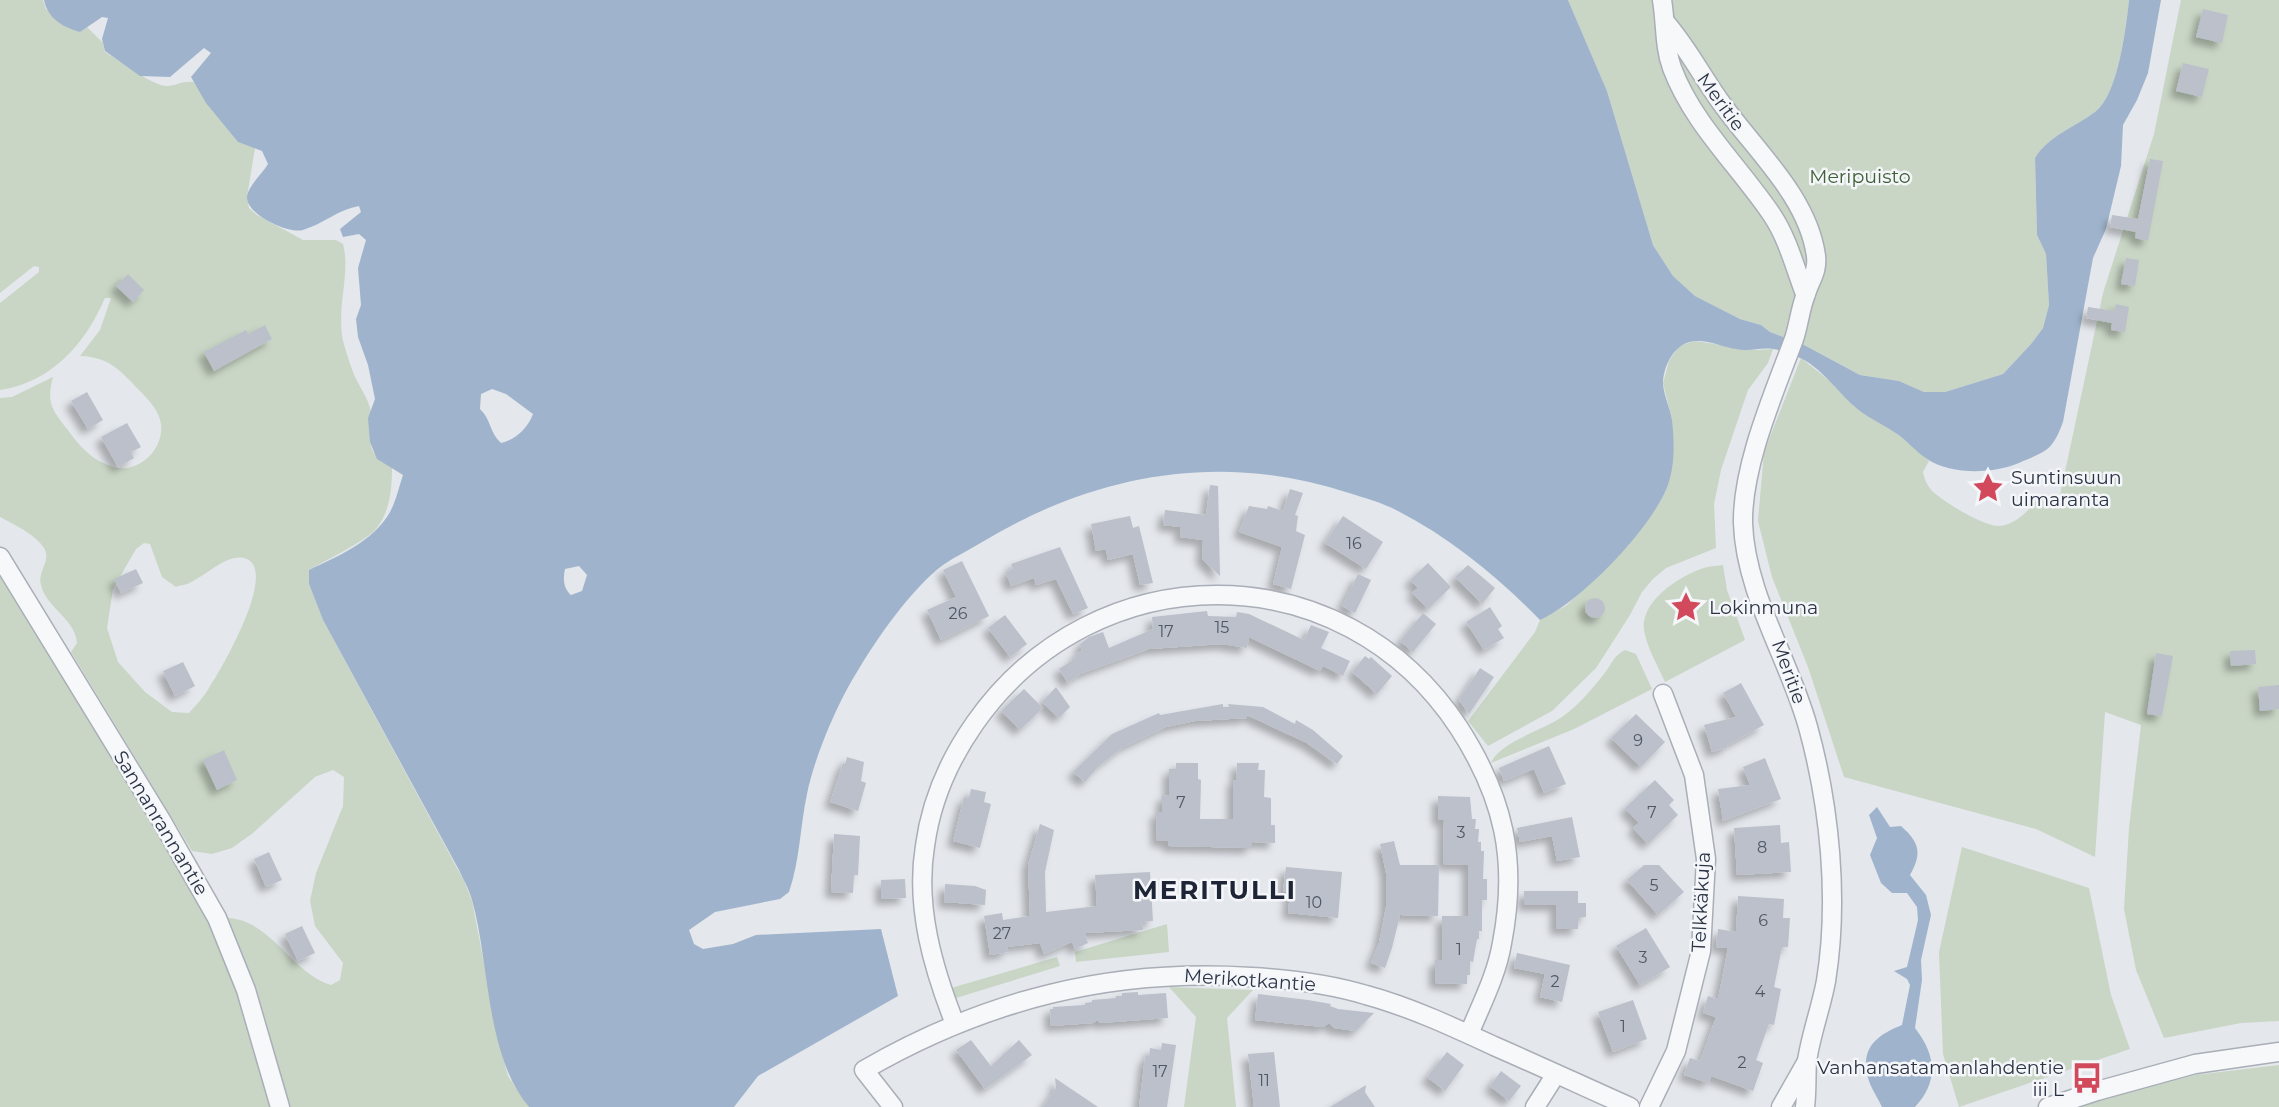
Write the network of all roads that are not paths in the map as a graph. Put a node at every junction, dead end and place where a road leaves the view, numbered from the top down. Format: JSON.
{"nodes":[{"id":1,"x":1662,"y":0,"type":"edge"},
{"id":2,"x":1666,"y":23,"type":"junction"},
{"id":3,"x":1805,"y":294,"type":"junction"},
{"id":4,"x":0,"y":558,"type":"edge"},
{"id":5,"x":1663,"y":694,"type":"dead end"},
{"id":6,"x":955,"y":1024,"type":"junction"},
{"id":7,"x":1469,"y":1034,"type":"junction"},
{"id":8,"x":2279,"y":1052,"type":"edge"},
{"id":9,"x":1807,"y":1060,"type":"junction"},
{"id":10,"x":1556,"y":1074,"type":"junction"},
{"id":11,"x":281,"y":1107,"type":"edge"},
{"id":12,"x":893,"y":1107,"type":"edge"},
{"id":13,"x":1535,"y":1107,"type":"edge"},
{"id":14,"x":1630,"y":1107,"type":"edge"},
{"id":15,"x":1649,"y":1107,"type":"edge"},
{"id":16,"x":1781,"y":1107,"type":"edge"},
{"id":17,"x":1805,"y":1107,"type":"edge"},
{"id":18,"x":2048,"y":1107,"type":"edge"}],
"edges":[{"from":1,"to":2,"type":"street","name":"Meritie"},
{"from":2,"to":3,"type":"street","name":"Meritie"},
{"from":2,"to":3,"type":"street","name":"Meritie"},
{"from":3,"to":9,"type":"street","name":"Meritie"},
{"from":4,"to":11,"type":"street","name":"Sannanrannantie"},
{"from":5,"to":15,"type":"street","name":"Telkkäkuja"},
{"from":6,"to":7,"type":"street","name":"Merikotkantie"},
{"from":6,"to":7,"type":"street"},
{"from":6,"to":12,"type":"street","name":"Merikotkantie"},
{"from":7,"to":10,"type":"street","name":"Merikotkantie"},
{"from":8,"to":18,"type":"street"},
{"from":9,"to":16,"type":"street","name":"Meritie"},
{"from":9,"to":17,"type":"street","name":"Meritie"},
{"from":10,"to":13,"type":"street"},
{"from":10,"to":14,"type":"street","name":"Merikotkantie"}]}
